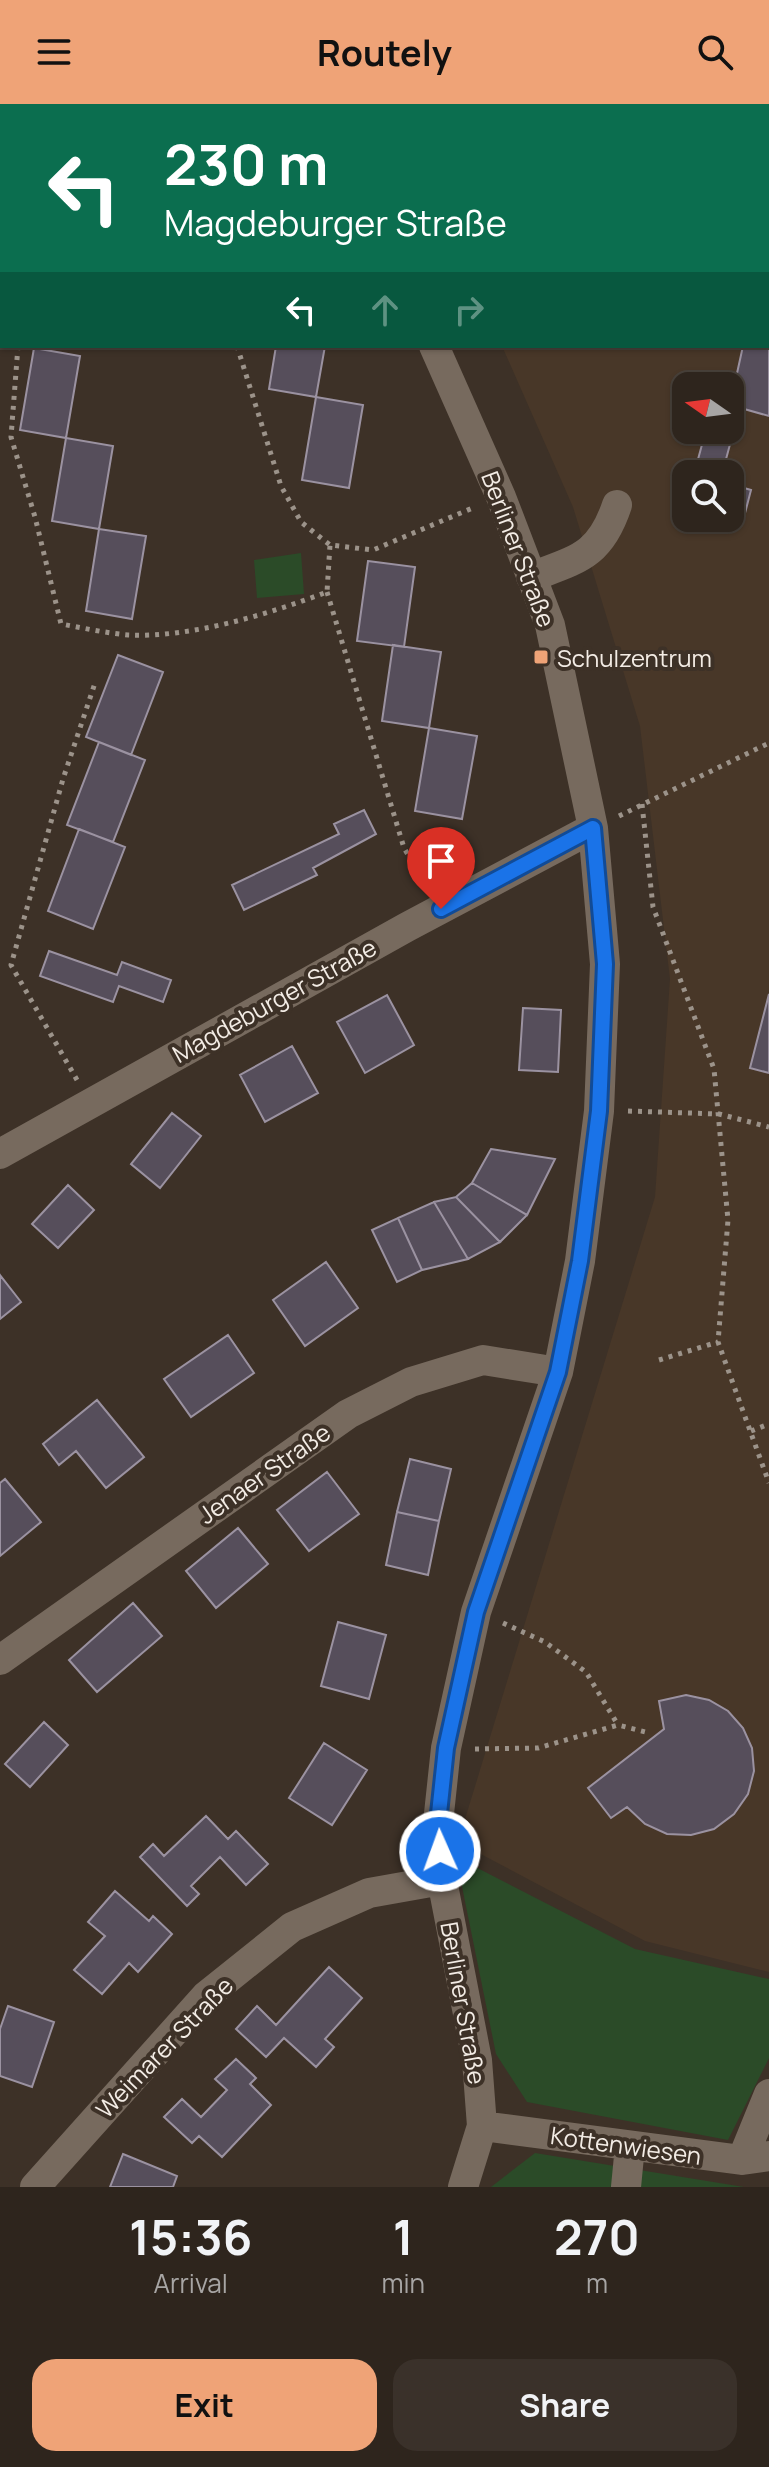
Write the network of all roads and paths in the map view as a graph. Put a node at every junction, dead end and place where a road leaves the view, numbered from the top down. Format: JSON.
{"nodes":[{"id":1,"x":18,"y":348,"type":"edge"},
{"id":2,"x":238,"y":348,"type":"edge"},
{"id":3,"x":435,"y":348,"type":"edge"},
{"id":4,"x":501,"y":497,"type":"junction"},
{"id":5,"x":617,"y":505,"type":"dead end"},
{"id":6,"x":330,"y":545,"type":"junction"},
{"id":7,"x":531,"y":577,"type":"junction"},
{"id":8,"x":327,"y":592,"type":"junction"},
{"id":9,"x":95,"y":683,"type":"dead end"},
{"id":10,"x":769,"y":743,"type":"edge"},
{"id":11,"x":642,"y":804,"type":"junction"},
{"id":12,"x":593,"y":828,"type":"junction"},
{"id":13,"x":441,"y":909,"type":"junction"},
{"id":14,"x":0,"y":961,"type":"edge"},
{"id":15,"x":11,"y":965,"type":"junction"},
{"id":16,"x":90,"y":1102,"type":"junction"},
{"id":17,"x":599,"y":1111,"type":"junction"},
{"id":18,"x":719,"y":1114,"type":"junction"},
{"id":19,"x":769,"y":1127,"type":"edge"},
{"id":20,"x":0,"y":1154,"type":"edge"},
{"id":21,"x":718,"y":1342,"type":"junction"},
{"id":22,"x":659,"y":1360,"type":"dead end"},
{"id":23,"x":558,"y":1372,"type":"junction"},
{"id":24,"x":769,"y":1424,"type":"edge"},
{"id":25,"x":751,"y":1431,"type":"junction"},
{"id":26,"x":769,"y":1483,"type":"edge"},
{"id":27,"x":476,"y":1612,"type":"junction"},
{"id":28,"x":0,"y":1660,"type":"edge"},
{"id":29,"x":618,"y":1725,"type":"junction"},
{"id":30,"x":649,"y":1733,"type":"dead end"},
{"id":31,"x":446,"y":1748,"type":"junction"},
{"id":32,"x":442,"y":1880,"type":"junction"},
{"id":33,"x":769,"y":2094,"type":"edge"},
{"id":34,"x":482,"y":2126,"type":"junction"},
{"id":35,"x":630,"y":2146,"type":"junction"},
{"id":36,"x":755,"y":2158,"type":"edge"},
{"id":37,"x":35,"y":2187,"type":"edge"},
{"id":38,"x":463,"y":2187,"type":"edge"},
{"id":39,"x":626,"y":2187,"type":"edge"}],
"edges":[{"from":1,"to":8,"type":"path"},
{"from":2,"to":6,"type":"path"},
{"from":3,"to":4,"type":"street","name":"Berliner Straße"},
{"from":4,"to":6,"type":"path"},
{"from":4,"to":7,"type":"street","name":"Berliner Straße"},
{"from":5,"to":7,"type":"street"},
{"from":6,"to":8,"type":"path"},
{"from":7,"to":12,"type":"street","name":"Berliner Straße"},
{"from":8,"to":13,"type":"path"},
{"from":9,"to":15,"type":"path"},
{"from":10,"to":11,"type":"path"},
{"from":11,"to":12,"type":"path"},
{"from":11,"to":18,"type":"path"},
{"from":12,"to":13,"type":"street","name":"Magdeburger Straße"},
{"from":12,"to":17,"type":"street","name":"Berliner Straße"},
{"from":13,"to":16,"type":"street","name":"Magdeburger Straße"},
{"from":14,"to":15,"type":"path"},
{"from":15,"to":16,"type":"path"},
{"from":16,"to":20,"type":"street","name":"Magdeburger Straße"},
{"from":17,"to":18,"type":"path"},
{"from":17,"to":23,"type":"street","name":"Berliner Straße"},
{"from":18,"to":19,"type":"path"},
{"from":18,"to":21,"type":"path"},
{"from":21,"to":22,"type":"path"},
{"from":21,"to":25,"type":"path"},
{"from":23,"to":27,"type":"street","name":"Berliner Straße"},
{"from":23,"to":28,"type":"street","name":"Jenaer Straße"},
{"from":24,"to":25,"type":"path"},
{"from":25,"to":26,"type":"path"},
{"from":27,"to":29,"type":"path"},
{"from":27,"to":31,"type":"street","name":"Berliner Straße"},
{"from":29,"to":30,"type":"path"},
{"from":29,"to":31,"type":"path"},
{"from":31,"to":32,"type":"street","name":"Berliner Straße"},
{"from":32,"to":34,"type":"street","name":"Berliner Straße"},
{"from":32,"to":37,"type":"street","name":"Weimarer Straße"},
{"from":33,"to":36,"type":"street"},
{"from":34,"to":35,"type":"street","name":"Kottenwiesen"},
{"from":34,"to":38,"type":"street"},
{"from":35,"to":36,"type":"street","name":"Kottenwiesen"},
{"from":35,"to":39,"type":"street"}]}
